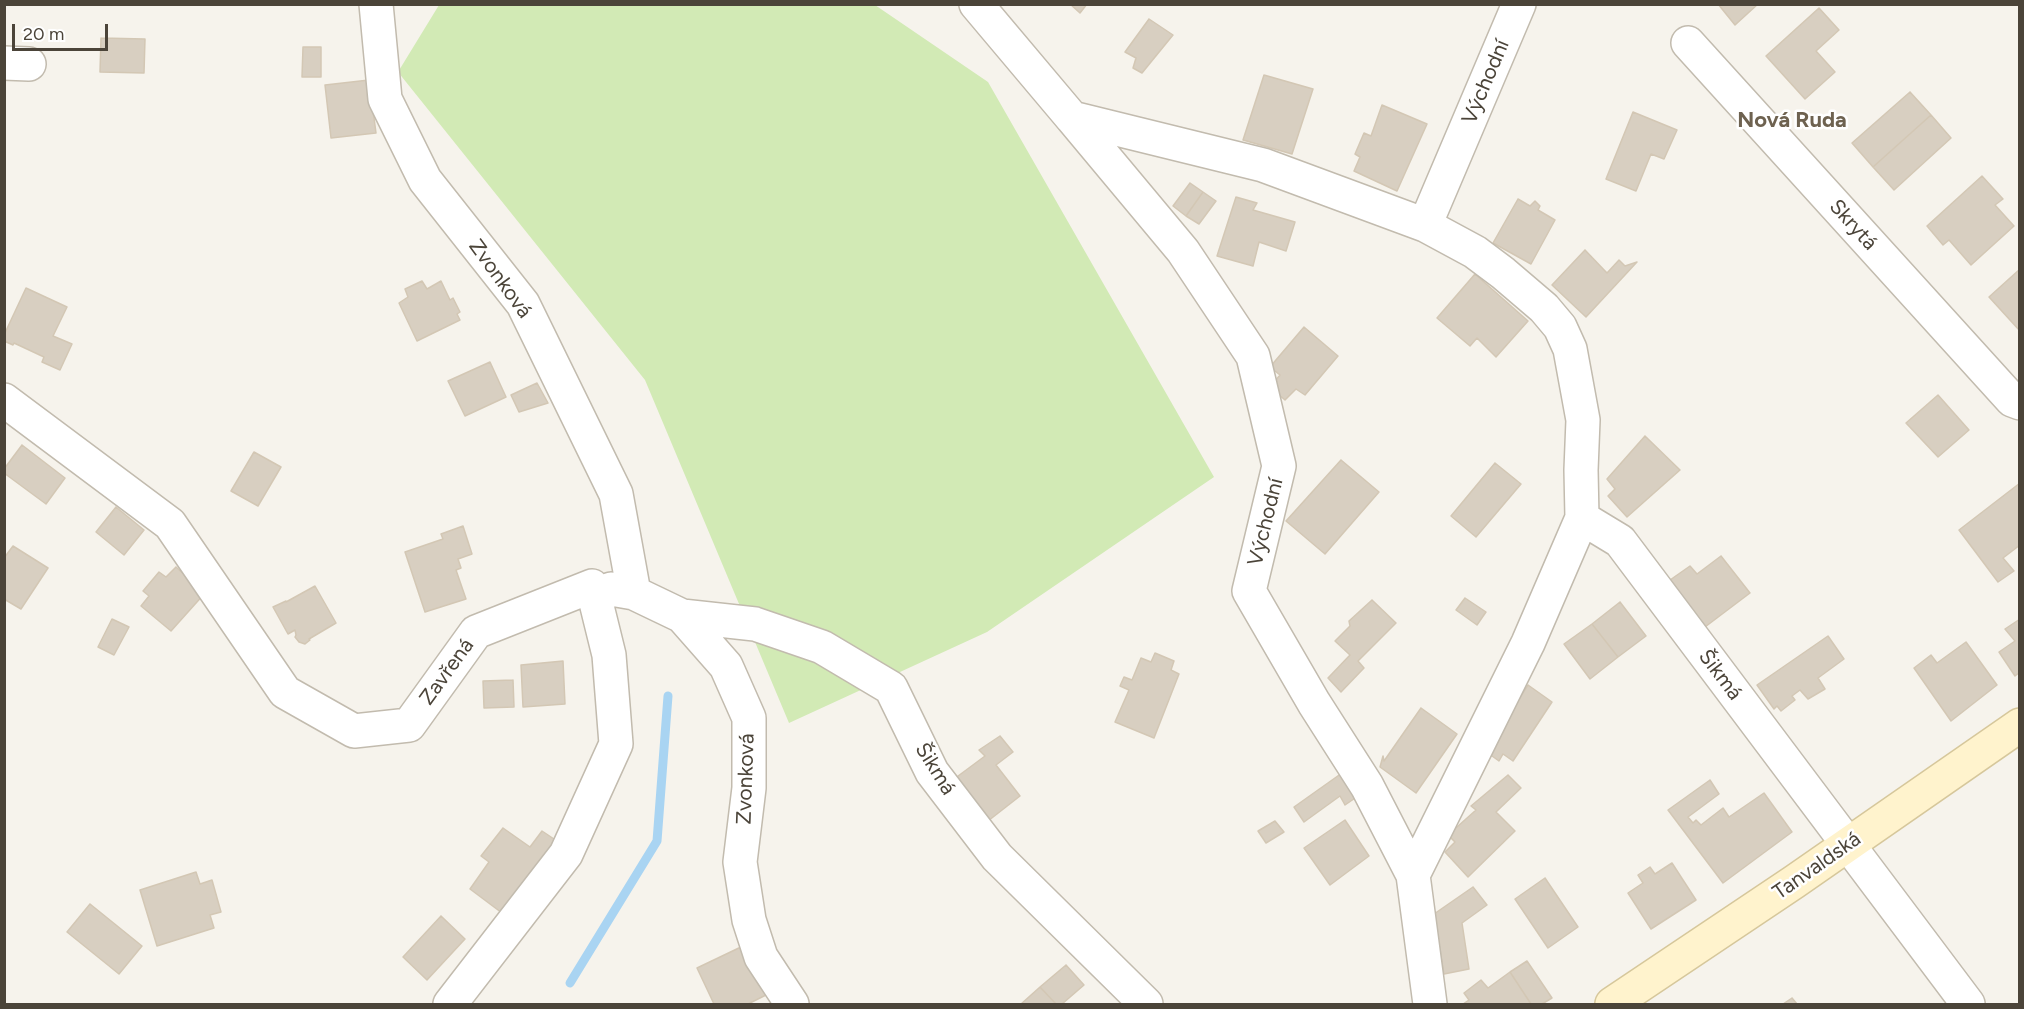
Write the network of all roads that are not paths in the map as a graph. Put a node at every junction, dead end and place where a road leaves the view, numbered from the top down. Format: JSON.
{"nodes":[{"id":1,"x":376,"y":4,"type":"edge"},
{"id":2,"x":976,"y":4,"type":"edge"},
{"id":3,"x":1520,"y":4,"type":"edge"},
{"id":4,"x":1688,"y":44,"type":"dead end"},
{"id":5,"x":1072,"y":118,"type":"junction"},
{"id":6,"x":1425,"y":225,"type":"junction"},
{"id":7,"x":4,"y":400,"type":"edge"},
{"id":8,"x":2019,"y":403,"type":"edge"},
{"id":9,"x":1582,"y":518,"type":"junction"},
{"id":10,"x":592,"y":586,"type":"junction"},
{"id":11,"x":633,"y":593,"type":"junction"},
{"id":12,"x":682,"y":616,"type":"junction"},
{"id":13,"x":2019,"y":725,"type":"edge"},
{"id":14,"x":1847,"y":845,"type":"junction"},
{"id":15,"x":1413,"y":874,"type":"junction"},
{"id":16,"x":450,"y":1005,"type":"edge"},
{"id":17,"x":792,"y":1005,"type":"edge"},
{"id":18,"x":1146,"y":1005,"type":"edge"},
{"id":19,"x":1430,"y":1005,"type":"edge"},
{"id":20,"x":1612,"y":1005,"type":"edge"},
{"id":21,"x":1968,"y":1005,"type":"edge"}],
"edges":[{"from":1,"to":11,"type":"street","name":"Zvonková"},
{"from":2,"to":5,"type":"street","name":"Východní"},
{"from":3,"to":6,"type":"street","name":"Východní"},
{"from":4,"to":8,"type":"street","name":"Skrytá"},
{"from":5,"to":6,"type":"street"},
{"from":5,"to":15,"type":"street","name":"Východní"},
{"from":6,"to":9,"type":"street"},
{"from":7,"to":10,"type":"street","name":"Zavřená"},
{"from":9,"to":14,"type":"street","name":"Šikmá"},
{"from":9,"to":15,"type":"street"},
{"from":10,"to":11,"type":"street","name":"Zvonková"},
{"from":10,"to":16,"type":"street"},
{"from":11,"to":12,"type":"street","name":"Zvonková"},
{"from":12,"to":17,"type":"street","name":"Zvonková"},
{"from":12,"to":18,"type":"street","name":"Šikmá"},
{"from":13,"to":14,"type":"main road","name":"Tanvaldská"},
{"from":14,"to":20,"type":"main road","name":"Tanvaldská"},
{"from":14,"to":21,"type":"street","name":"Šikmá"},
{"from":15,"to":19,"type":"street","name":"Východní"}]}
